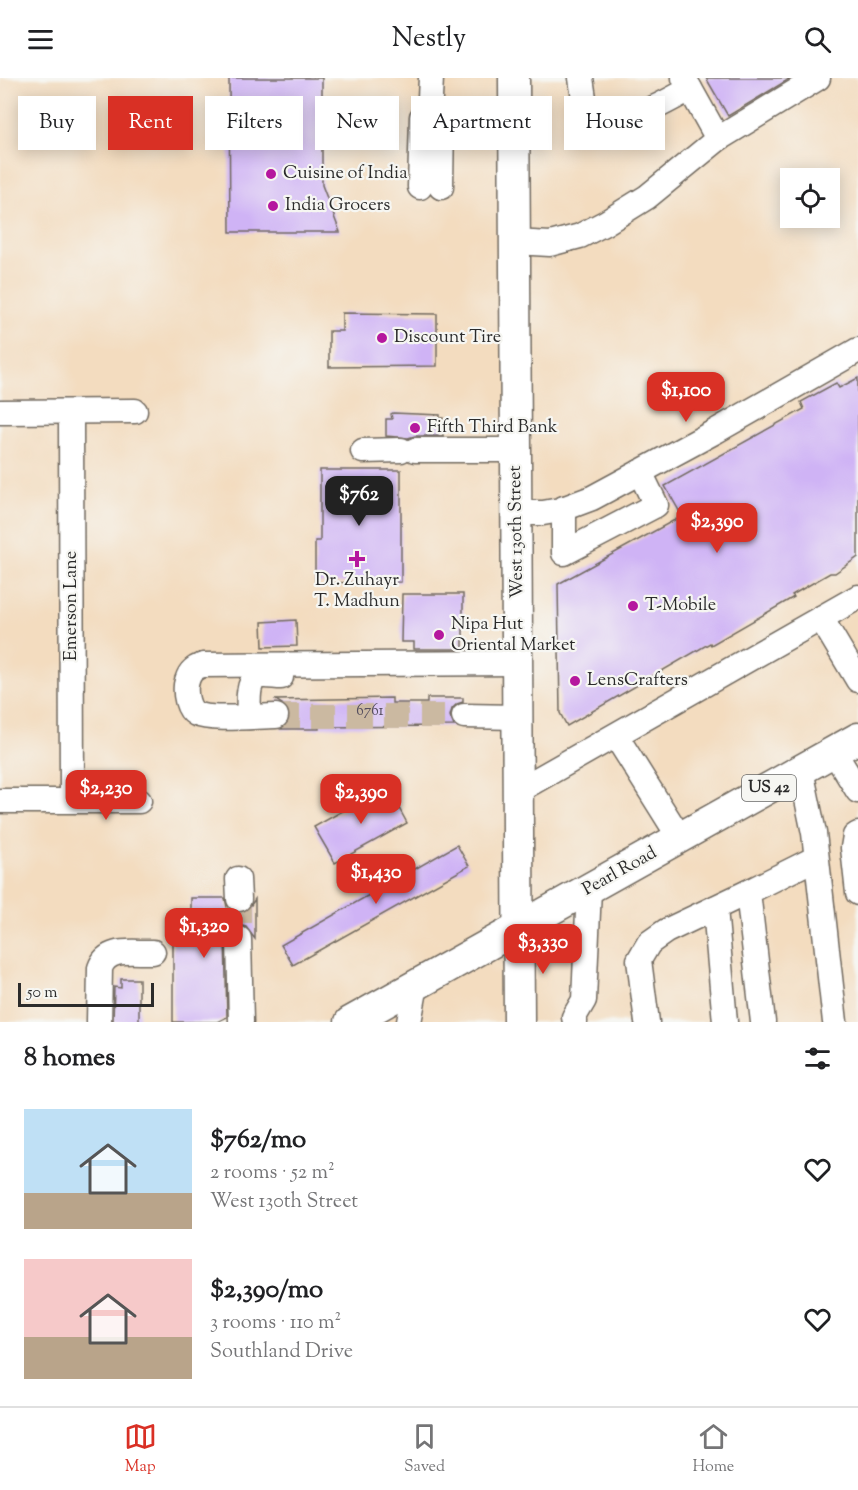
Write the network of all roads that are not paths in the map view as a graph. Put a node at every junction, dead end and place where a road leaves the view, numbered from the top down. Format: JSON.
{"nodes":[{"id":1,"x":430,"y":78,"type":"edge"},
{"id":2,"x":514,"y":78,"type":"edge"},
{"id":3,"x":581,"y":78,"type":"edge"},
{"id":4,"x":818,"y":78,"type":"edge"},
{"id":5,"x":687,"y":84,"type":"edge"},
{"id":6,"x":718,"y":139,"type":"junction"},
{"id":7,"x":430,"y":187,"type":"dead end"},
{"id":8,"x":515,"y":242,"type":"junction"},
{"id":9,"x":858,"y":350,"type":"edge"},
{"id":10,"x":135,"y":411,"type":"dead end"},
{"id":11,"x":0,"y":412,"type":"edge"},
{"id":12,"x":71,"y":412,"type":"junction"},
{"id":13,"x":516,"y":450,"type":"junction"},
{"id":14,"x":363,"y":451,"type":"dead end"},
{"id":15,"x":639,"y":472,"type":"junction"},
{"id":16,"x":564,"y":508,"type":"junction"},
{"id":17,"x":517,"y":513,"type":"junction"},
{"id":18,"x":858,"y":597,"type":"edge"},
{"id":19,"x":821,"y":618,"type":"junction"},
{"id":20,"x":518,"y":663,"type":"junction"},
{"id":21,"x":382,"y":664,"type":"junction"},
{"id":22,"x":858,"y":680,"type":"edge"},
{"id":23,"x":276,"y":716,"type":"tunnel mouth"},
{"id":24,"x":464,"y":716,"type":"tunnel mouth"},
{"id":25,"x":249,"y":717,"type":"junction"},
{"id":26,"x":518,"y":717,"type":"junction"},
{"id":27,"x":616,"y":735,"type":"junction"},
{"id":28,"x":846,"y":745,"type":"edge"},
{"id":29,"x":801,"y":770,"type":"junction"},
{"id":30,"x":519,"y":790,"type":"junction"},
{"id":31,"x":858,"y":791,"type":"edge"},
{"id":32,"x":72,"y":800,"type":"junction"},
{"id":33,"x":0,"y":801,"type":"edge"},
{"id":34,"x":139,"y":801,"type":"dead end"},
{"id":35,"x":858,"y":834,"type":"edge"},
{"id":36,"x":680,"y":838,"type":"junction"},
{"id":37,"x":816,"y":858,"type":"junction"},
{"id":38,"x":589,"y":889,"type":"junction"},
{"id":39,"x":748,"y":892,"type":"junction"},
{"id":40,"x":858,"y":893,"type":"edge"},
{"id":41,"x":715,"y":908,"type":"junction"},
{"id":42,"x":519,"y":929,"type":"junction"},
{"id":43,"x":239,"y":939,"type":"tunnel mouth"},
{"id":44,"x":153,"y":952,"type":"dead end"},
{"id":45,"x":416,"y":986,"type":"junction"},
{"id":46,"x":99,"y":1022,"type":"edge"},
{"id":47,"x":241,"y":1022,"type":"edge"},
{"id":48,"x":350,"y":1022,"type":"edge"},
{"id":49,"x":409,"y":1022,"type":"edge"},
{"id":50,"x":519,"y":1022,"type":"edge"},
{"id":51,"x":575,"y":1022,"type":"edge"},
{"id":52,"x":647,"y":1022,"type":"edge"},
{"id":53,"x":725,"y":1022,"type":"edge"},
{"id":54,"x":763,"y":1022,"type":"edge"},
{"id":55,"x":835,"y":1022,"type":"edge"}],
"edges":[{"from":1,"to":7,"type":"street"},
{"from":2,"to":8,"type":"main road","name":"West 130th Street"},
{"from":3,"to":5,"type":"street"},
{"from":4,"to":6,"type":"street"},
{"from":5,"to":6,"type":"street"},
{"from":6,"to":8,"type":"street"},
{"from":8,"to":13,"type":"main road","name":"West 130th Street"},
{"from":9,"to":15,"type":"street"},
{"from":10,"to":12,"type":"street"},
{"from":11,"to":12,"type":"street"},
{"from":12,"to":32,"type":"street","name":"Emerson Lane"},
{"from":13,"to":14,"type":"street"},
{"from":13,"to":17,"type":"main road","name":"West 130th Street"},
{"from":15,"to":16,"type":"street"},
{"from":15,"to":16,"type":"street"},
{"from":16,"to":17,"type":"street"},
{"from":17,"to":20,"type":"main road","name":"West 130th Street"},
{"from":18,"to":19,"type":"street"},
{"from":19,"to":22,"type":"street"},
{"from":19,"to":27,"type":"street"},
{"from":20,"to":21,"type":"street"},
{"from":20,"to":26,"type":"main road","name":"West 130th Street"},
{"from":21,"to":25,"type":"street"},
{"from":21,"to":25,"type":"street"},
{"from":23,"to":25,"type":"street"},
{"from":24,"to":26,"type":"street"},
{"from":26,"to":30,"type":"main road","name":"West 130th Street"},
{"from":27,"to":30,"type":"street"},
{"from":27,"to":36,"type":"street"},
{"from":28,"to":29,"type":"main road","name":"Pearl Road","number":"US 42"},
{"from":28,"to":31,"type":"street"},
{"from":29,"to":36,"type":"main road","name":"Pearl Road","number":"US 42"},
{"from":29,"to":37,"type":"street"},
{"from":30,"to":42,"type":"main road","name":"West 130th Street"},
{"from":32,"to":33,"type":"street"},
{"from":32,"to":34,"type":"street"},
{"from":35,"to":40,"type":"street"},
{"from":36,"to":38,"type":"main road","name":"Pearl Road","number":"US 42"},
{"from":37,"to":39,"type":"street"},
{"from":37,"to":55,"type":"street"},
{"from":38,"to":42,"type":"main road","name":"Pearl Road","number":"US 42"},
{"from":38,"to":51,"type":"street"},
{"from":39,"to":41,"type":"street"},
{"from":39,"to":54,"type":"street"},
{"from":41,"to":52,"type":"street"},
{"from":41,"to":53,"type":"street"},
{"from":42,"to":45,"type":"main road","name":"Pearl Road","number":"US 42"},
{"from":42,"to":50,"type":"main road","name":"West 130th Street"},
{"from":43,"to":47,"type":"street"},
{"from":44,"to":46,"type":"street"},
{"from":45,"to":48,"type":"main road","name":"Pearl Road","number":"US 42"},
{"from":45,"to":49,"type":"street"}]}
